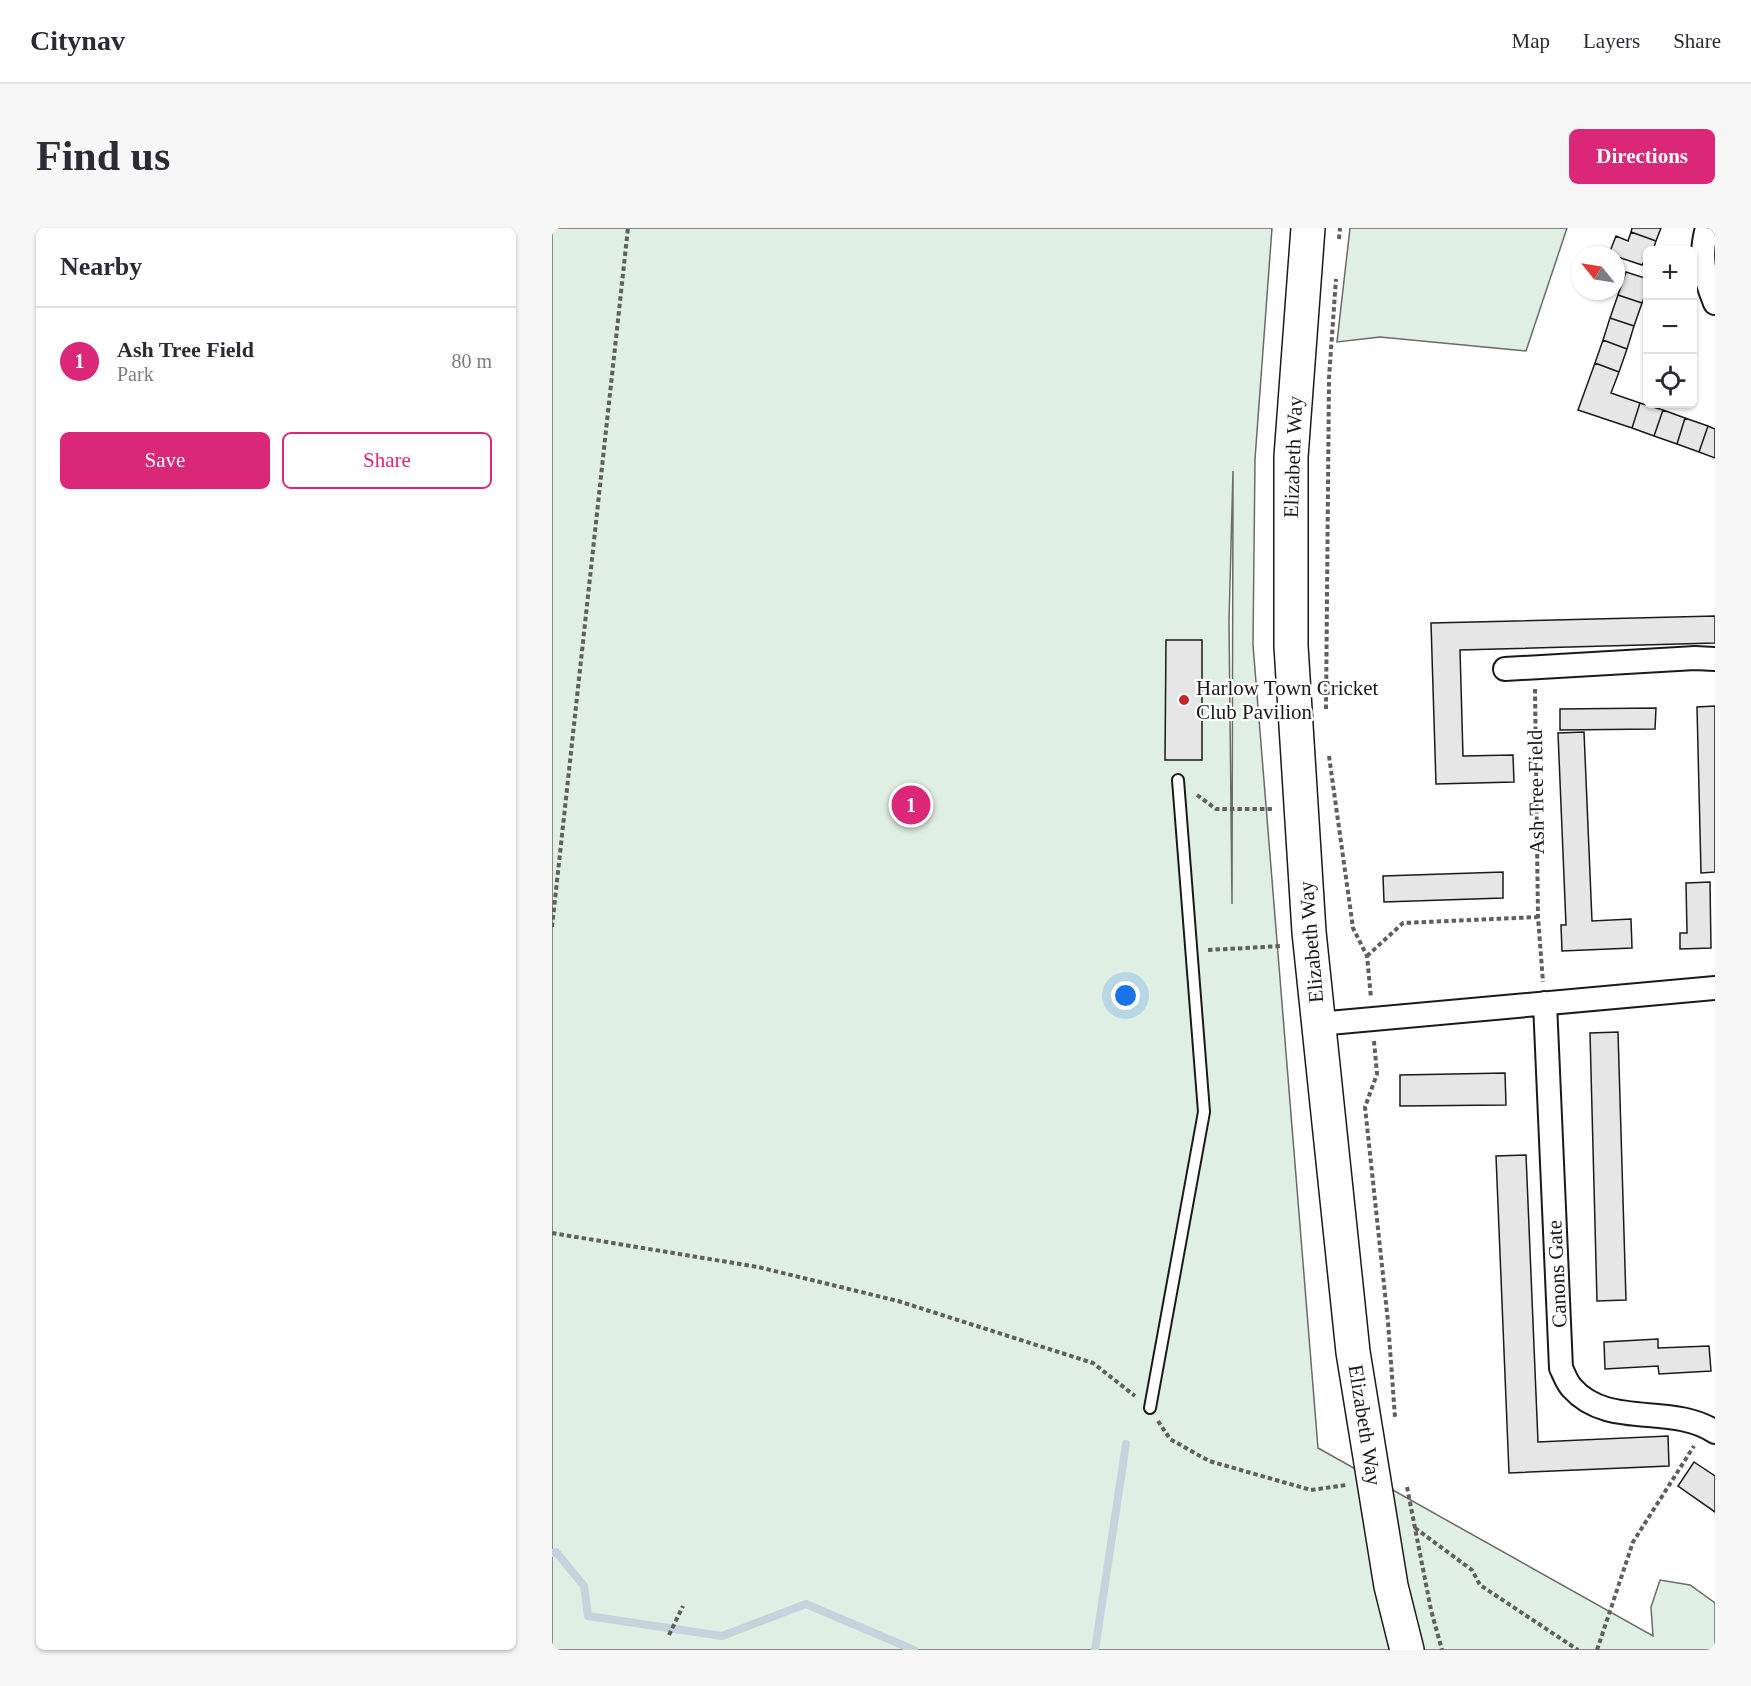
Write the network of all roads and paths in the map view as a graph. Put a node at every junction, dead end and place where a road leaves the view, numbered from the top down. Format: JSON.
{"nodes":[{"id":1,"x":628,"y":228,"type":"edge"},
{"id":2,"x":1308,"y":228,"type":"edge"},
{"id":3,"x":1340,"y":228,"type":"edge"},
{"id":4,"x":1707,"y":228,"type":"edge"},
{"id":5,"x":1338,"y":246,"type":"dead end"},
{"id":6,"x":1336,"y":268,"type":"dead end"},
{"id":7,"x":1715,"y":303,"type":"edge"},
{"id":8,"x":1715,"y":659,"type":"edge"},
{"id":9,"x":1535,"y":668,"type":"junction"},
{"id":10,"x":1505,"y":669,"type":"dead end"},
{"id":11,"x":1326,"y":710,"type":"dead end"},
{"id":12,"x":1328,"y":745,"type":"dead end"},
{"id":13,"x":1178,"y":780,"type":"joint"},
{"id":14,"x":1275,"y":809,"type":"dead end"},
{"id":15,"x":1538,"y":917,"type":"junction"},
{"id":16,"x":552,"y":927,"type":"edge"},
{"id":17,"x":1292,"y":945,"type":"dead end"},
{"id":18,"x":1191,"y":951,"type":"junction"},
{"id":19,"x":1367,"y":956,"type":"junction"},
{"id":20,"x":1715,"y":988,"type":"edge"},
{"id":21,"x":1545,"y":1003,"type":"junction"},
{"id":22,"x":1372,"y":1019,"type":"junction"},
{"id":23,"x":1318,"y":1024,"type":"junction"},
{"id":24,"x":552,"y":1233,"type":"edge"},
{"id":25,"x":1150,"y":1408,"type":"junction"},
{"id":26,"x":1395,"y":1422,"type":"dead end"},
{"id":27,"x":1711,"y":1429,"type":"edge"},
{"id":28,"x":1373,"y":1480,"type":"junction"},
{"id":29,"x":1406,"y":1480,"type":"dead end"},
{"id":30,"x":1415,"y":1528,"type":"junction"},
{"id":31,"x":684,"y":1606,"type":"dead end"},
{"id":32,"x":669,"y":1635,"type":"dead end"},
{"id":33,"x":1407,"y":1650,"type":"edge"},
{"id":34,"x":1442,"y":1650,"type":"edge"},
{"id":35,"x":1578,"y":1650,"type":"edge"},
{"id":36,"x":1597,"y":1650,"type":"edge"}],
"edges":[{"from":1,"to":16,"type":"path"},
{"from":2,"to":23,"type":"main road","name":"Elizabeth Way"},
{"from":3,"to":5,"type":"path"},
{"from":4,"to":7,"type":"street"},
{"from":6,"to":11,"type":"path"},
{"from":8,"to":9,"type":"street"},
{"from":9,"to":10,"type":"street"},
{"from":9,"to":15,"type":"path","name":"Ash Tree Field"},
{"from":12,"to":19,"type":"path"},
{"from":13,"to":14,"type":"path"},
{"from":13,"to":18,"type":"lane"},
{"from":15,"to":19,"type":"path"},
{"from":15,"to":21,"type":"path","name":"Ash Tree Field"},
{"from":17,"to":18,"type":"path"},
{"from":18,"to":25,"type":"lane"},
{"from":19,"to":22,"type":"path"},
{"from":20,"to":21,"type":"street"},
{"from":21,"to":22,"type":"street"},
{"from":21,"to":27,"type":"street","name":"Canons Gate"},
{"from":22,"to":23,"type":"street"},
{"from":22,"to":26,"type":"path"},
{"from":23,"to":28,"type":"main road","name":"Elizabeth Way"},
{"from":24,"to":25,"type":"path"},
{"from":25,"to":28,"type":"path"},
{"from":27,"to":36,"type":"path"},
{"from":28,"to":33,"type":"main road","name":"Elizabeth Way"},
{"from":29,"to":30,"type":"path"},
{"from":30,"to":34,"type":"path"},
{"from":30,"to":35,"type":"path"},
{"from":31,"to":32,"type":"path"}]}
